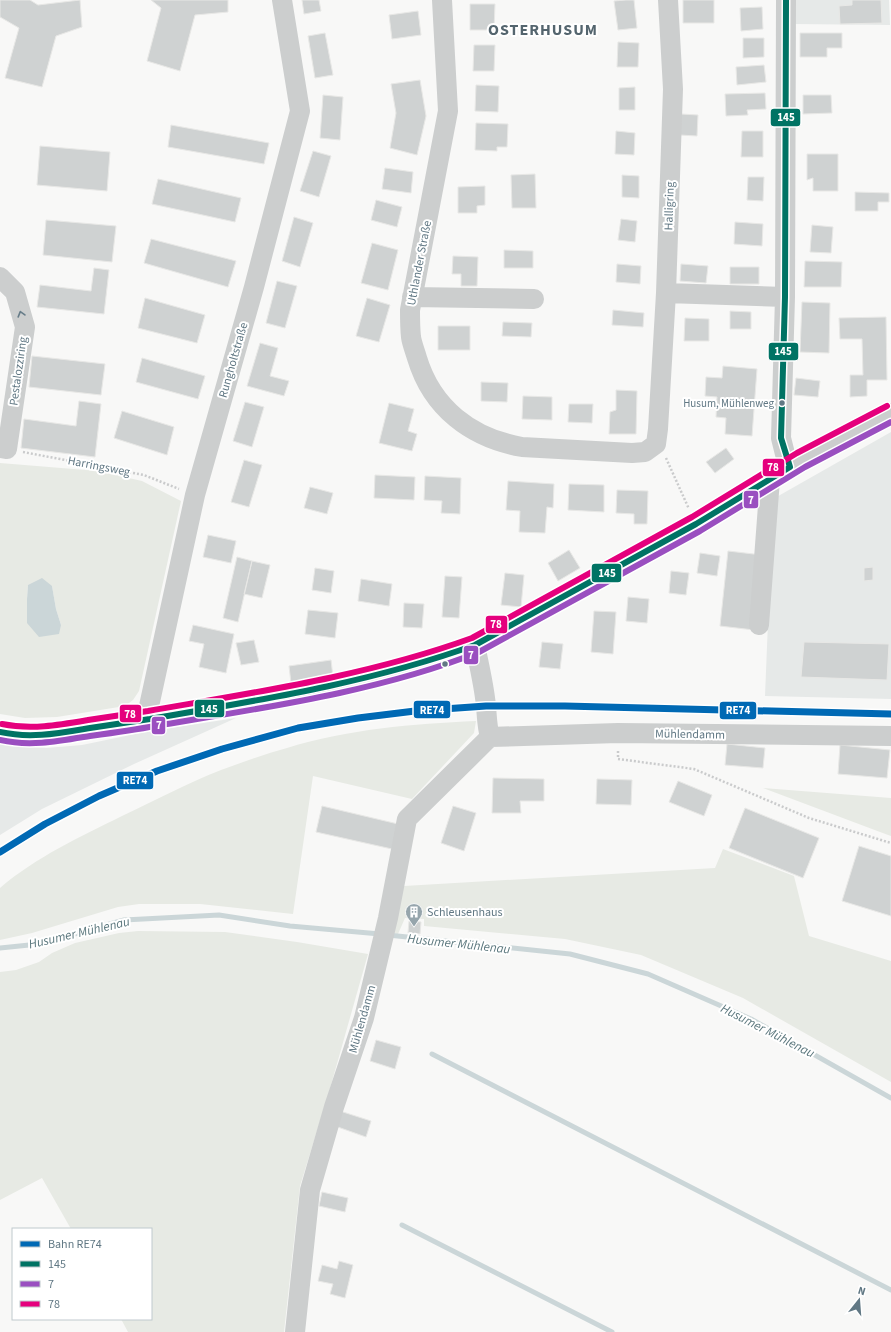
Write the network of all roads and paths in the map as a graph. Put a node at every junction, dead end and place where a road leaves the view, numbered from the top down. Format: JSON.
{"nodes":[{"id":1,"x":282,"y":0,"type":"edge"},
{"id":2,"x":442,"y":0,"type":"edge"},
{"id":3,"x":668,"y":0,"type":"edge"},
{"id":4,"x":786,"y":0,"type":"edge"},
{"id":5,"x":0,"y":277,"type":"edge"},
{"id":6,"x":666,"y":293,"type":"junction"},
{"id":7,"x":412,"y":297,"type":"junction"},
{"id":8,"x":785,"y":297,"type":"junction"},
{"id":9,"x":534,"y":300,"type":"dead end"},
{"id":10,"x":891,"y":413,"type":"edge"},
{"id":11,"x":656,"y":444,"type":"junction"},
{"id":12,"x":3,"y":448,"type":"edge"},
{"id":13,"x":790,"y":467,"type":"junction"},
{"id":14,"x":770,"y":480,"type":"junction"},
{"id":15,"x":196,"y":495,"type":"junction"},
{"id":16,"x":696,"y":524,"type":"junction"},
{"id":17,"x":759,"y":625,"type":"dead end"},
{"id":18,"x":475,"y":645,"type":"junction"},
{"id":19,"x":146,"y":720,"type":"junction"},
{"id":20,"x":0,"y":732,"type":"edge"},
{"id":21,"x":618,"y":732,"type":"junction"},
{"id":22,"x":891,"y":736,"type":"edge"},
{"id":23,"x":490,"y":737,"type":"junction"},
{"id":24,"x":891,"y":843,"type":"edge"},
{"id":25,"x":295,"y":1332,"type":"edge"}],
"edges":[{"from":1,"to":15,"type":"street","name":"Rungholtstraße"},
{"from":2,"to":7,"type":"street","name":"Uthlander Straße"},
{"from":3,"to":6,"type":"street","name":"Halligring"},
{"from":4,"to":8,"type":"street"},
{"from":12,"to":5,"type":"street","name":"Pestalozziring","one_way":true},
{"from":6,"to":8,"type":"street"},
{"from":6,"to":11,"type":"street"},
{"from":7,"to":9,"type":"street"},
{"from":7,"to":11,"type":"street","name":"Uthlander Straße"},
{"from":8,"to":13,"type":"street"},
{"from":10,"to":13,"type":"street"},
{"from":11,"to":16,"type":"path"},
{"from":12,"to":15,"type":"path","name":"Harringsweg"},
{"from":13,"to":14,"type":"street"},
{"from":14,"to":16,"type":"street"},
{"from":14,"to":17,"type":"street"},
{"from":15,"to":19,"type":"street","name":"Rungholtstraße"},
{"from":16,"to":18,"type":"street"},
{"from":18,"to":19,"type":"street"},
{"from":18,"to":23,"type":"street"},
{"from":19,"to":20,"type":"street"},
{"from":21,"to":22,"type":"street","name":"Mühlendamm"},
{"from":21,"to":23,"type":"street","name":"Mühlendamm"},
{"from":21,"to":24,"type":"path"},
{"from":23,"to":25,"type":"street","name":"Mühlendamm"}]}
